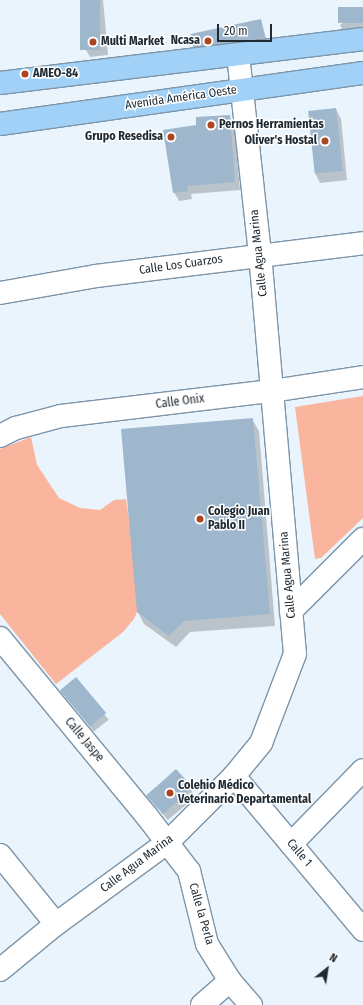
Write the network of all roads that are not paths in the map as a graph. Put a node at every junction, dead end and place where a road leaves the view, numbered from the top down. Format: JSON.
{"nodes":[{"id":1,"x":363,"y":39,"type":"edge"},
{"id":2,"x":238,"y":56,"type":"junction"},
{"id":3,"x":363,"y":73,"type":"edge"},
{"id":4,"x":0,"y":83,"type":"edge"},
{"id":5,"x":240,"y":89,"type":"junction"},
{"id":6,"x":0,"y":124,"type":"edge"},
{"id":7,"x":363,"y":242,"type":"edge"},
{"id":8,"x":260,"y":254,"type":"junction"},
{"id":9,"x":0,"y":293,"type":"edge"},
{"id":10,"x":363,"y":377,"type":"edge"},
{"id":11,"x":272,"y":391,"type":"junction"},
{"id":12,"x":0,"y":436,"type":"edge"},
{"id":13,"x":363,"y":539,"type":"edge"},
{"id":14,"x":291,"y":610,"type":"junction"},
{"id":15,"x":0,"y":638,"type":"edge"},
{"id":16,"x":363,"y":770,"type":"edge"},
{"id":17,"x":234,"y":776,"type":"junction"},
{"id":18,"x":168,"y":842,"type":"junction"},
{"id":19,"x":291,"y":844,"type":"junction"},
{"id":20,"x":0,"y":855,"type":"edge"},
{"id":21,"x":56,"y":924,"type":"junction"},
{"id":22,"x":363,"y":930,"type":"edge"},
{"id":23,"x":0,"y":970,"type":"edge"},
{"id":24,"x":230,"y":981,"type":"junction"},
{"id":25,"x":202,"y":1005,"type":"edge"},
{"id":26,"x":251,"y":1005,"type":"edge"}],
"edges":[{"from":1,"to":2,"type":"main road"},
{"from":2,"to":4,"type":"main road"},
{"from":2,"to":5,"type":"street","name":"Calle Agua Marina"},
{"from":3,"to":5,"type":"main road","name":"Avenida América Oeste"},
{"from":5,"to":6,"type":"main road","name":"Avenida América Oeste"},
{"from":5,"to":8,"type":"street","name":"Calle Agua Marina"},
{"from":7,"to":8,"type":"street","name":"Calle Los Cuarzos"},
{"from":8,"to":9,"type":"street","name":"Calle Los Cuarzos"},
{"from":8,"to":11,"type":"street","name":"Calle Agua Marina"},
{"from":10,"to":11,"type":"street","name":"Calle Onix"},
{"from":11,"to":12,"type":"street","name":"Calle Onix"},
{"from":11,"to":14,"type":"street","name":"Calle Agua Marina"},
{"from":13,"to":14,"type":"street"},
{"from":14,"to":17,"type":"street","name":"Calle Agua Marina"},
{"from":15,"to":18,"type":"street","name":"Calle Jaspe"},
{"from":16,"to":19,"type":"street"},
{"from":17,"to":18,"type":"street","name":"Calle Agua Marina"},
{"from":17,"to":19,"type":"street","name":"Calle 1"},
{"from":18,"to":21,"type":"street","name":"Calle Agua Marina"},
{"from":18,"to":24,"type":"street","name":"Calle la Perla"},
{"from":19,"to":22,"type":"street","name":"Calle 1"},
{"from":20,"to":21,"type":"street"},
{"from":21,"to":23,"type":"street","name":"Calle Agua Marina"},
{"from":24,"to":25,"type":"street"},
{"from":24,"to":26,"type":"street","name":"Calle la Perla"}]}
